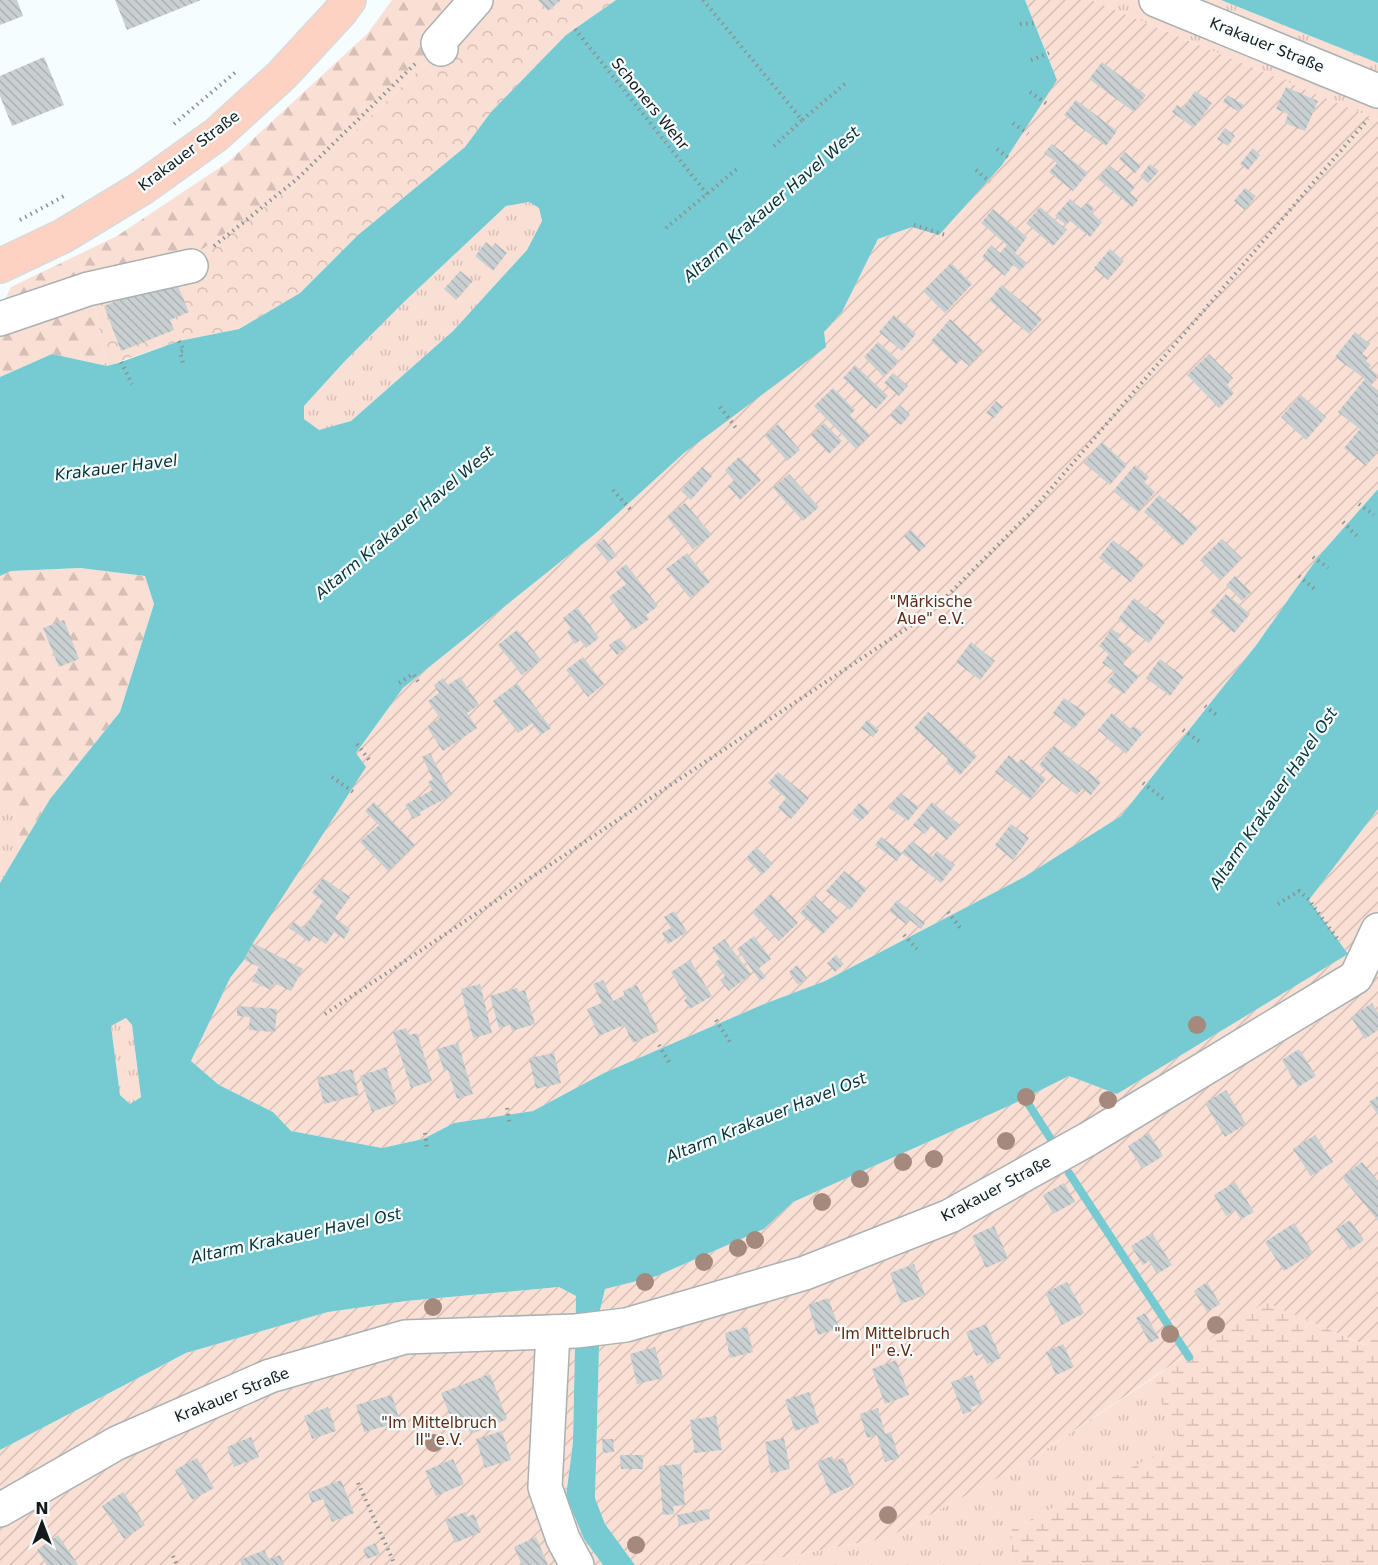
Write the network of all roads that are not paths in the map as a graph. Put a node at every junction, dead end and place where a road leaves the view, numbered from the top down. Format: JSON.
{"nodes":[{"id":1,"x":349,"y":0,"type":"edge"},
{"id":2,"x":476,"y":0,"type":"edge"},
{"id":3,"x":1156,"y":0,"type":"edge"},
{"id":4,"x":439,"y":46,"type":"road end"},
{"id":5,"x":1376,"y":101,"type":"edge"},
{"id":6,"x":0,"y":266,"type":"edge"},
{"id":7,"x":191,"y":266,"type":"road end"},
{"id":8,"x":0,"y":319,"type":"edge"},
{"id":9,"x":1378,"y":930,"type":"edge"},
{"id":10,"x":577,"y":1330,"type":"junction"},
{"id":11,"x":0,"y":1510,"type":"edge"},
{"id":12,"x":577,"y":1565,"type":"edge"}],
"edges":[{"from":1,"to":6,"type":"main road","name":"Krakauer Straße"},
{"from":2,"to":4,"type":"lane"},
{"from":3,"to":5,"type":"lane","name":"Krakauer Straße"},
{"from":7,"to":8,"type":"lane"},
{"from":9,"to":10,"type":"lane","name":"Krakauer Straße"},
{"from":10,"to":11,"type":"lane","name":"Krakauer Straße"},
{"from":10,"to":12,"type":"lane"}]}
